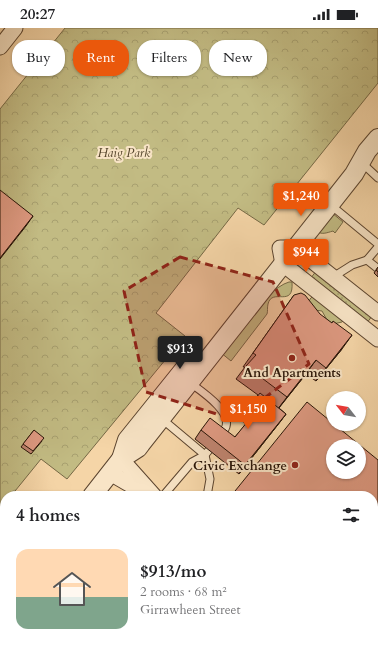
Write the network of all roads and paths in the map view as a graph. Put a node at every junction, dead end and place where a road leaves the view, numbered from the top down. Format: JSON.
{"nodes":[{"id":1,"x":15,"y":28,"type":"edge"},
{"id":2,"x":0,"y":46,"type":"edge"},
{"id":3,"x":366,"y":152,"type":"edge"},
{"id":4,"x":378,"y":178,"type":"edge"},
{"id":5,"x":325,"y":201,"type":"junction"},
{"id":6,"x":378,"y":245,"type":"edge"},
{"id":7,"x":286,"y":253,"type":"junction"},
{"id":8,"x":367,"y":260,"type":"junction"},
{"id":9,"x":377,"y":268,"type":"edge"},
{"id":10,"x":333,"y":277,"type":"junction"},
{"id":11,"x":378,"y":313,"type":"edge"},
{"id":12,"x":378,"y":339,"type":"edge"},
{"id":13,"x":185,"y":378,"type":"junction"},
{"id":14,"x":156,"y":414,"type":"junction"},
{"id":15,"x":218,"y":438,"type":"edge"},
{"id":16,"x":207,"y":452,"type":"junction"},
{"id":17,"x":121,"y":458,"type":"junction"},
{"id":18,"x":110,"y":473,"type":"junction"},
{"id":19,"x":96,"y":491,"type":"edge"},
{"id":20,"x":141,"y":491,"type":"edge"},
{"id":21,"x":150,"y":491,"type":"edge"},
{"id":22,"x":167,"y":491,"type":"edge"},
{"id":23,"x":208,"y":491,"type":"edge"}],
"edges":[{"from":1,"to":2,"type":"street"},
{"from":3,"to":4,"type":"lane"},
{"from":3,"to":5,"type":"street"},
{"from":5,"to":6,"type":"lane"},
{"from":5,"to":7,"type":"street"},
{"from":6,"to":8,"type":"lane"},
{"from":7,"to":10,"type":"street"},
{"from":7,"to":12,"type":"street"},
{"from":7,"to":13,"type":"street"},
{"from":8,"to":9,"type":"lane"},
{"from":8,"to":10,"type":"lane"},
{"from":10,"to":11,"type":"street"},
{"from":13,"to":14,"type":"street"},
{"from":13,"to":15,"type":"lane"},
{"from":14,"to":16,"type":"lane"},
{"from":14,"to":17,"type":"street"},
{"from":16,"to":22,"type":"lane"},
{"from":16,"to":23,"type":"lane"},
{"from":17,"to":18,"type":"street"},
{"from":17,"to":21,"type":"street"},
{"from":18,"to":19,"type":"street"},
{"from":18,"to":20,"type":"street"}]}
